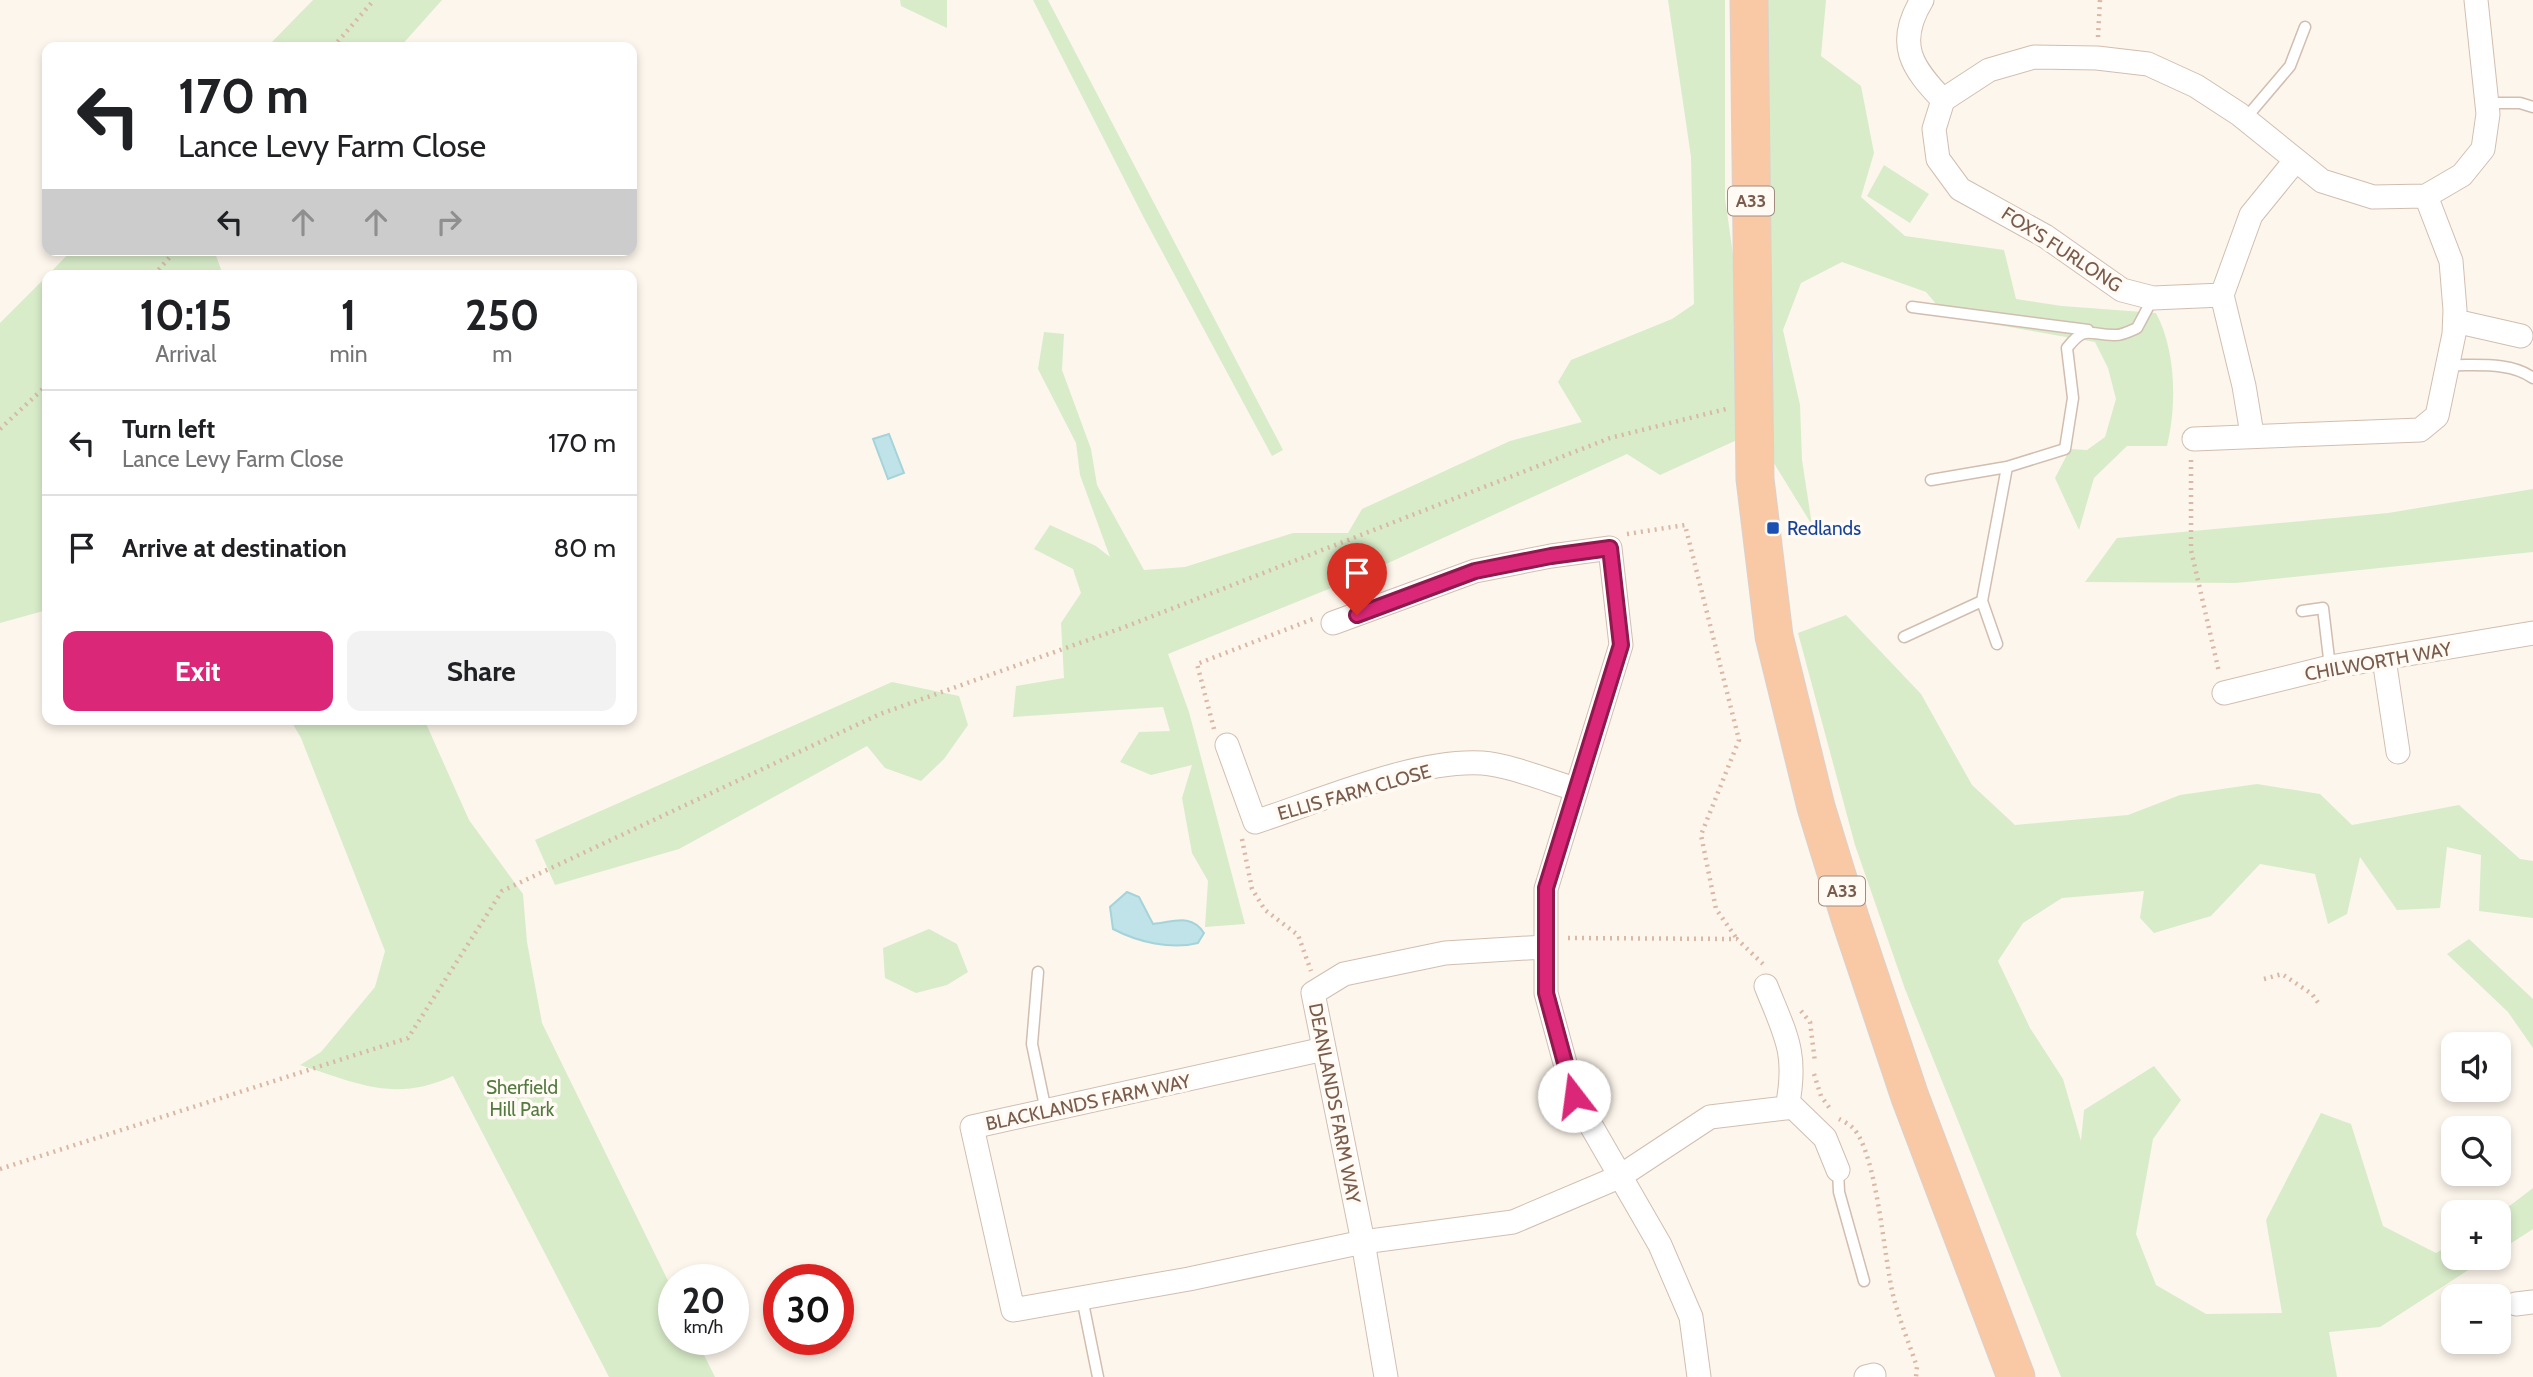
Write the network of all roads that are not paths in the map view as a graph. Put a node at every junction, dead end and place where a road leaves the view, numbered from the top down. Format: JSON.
{"nodes":[{"id":1,"x":1749,"y":0,"type":"edge"},
{"id":2,"x":1922,"y":0,"type":"edge"},
{"id":3,"x":2476,"y":0,"type":"edge"},
{"id":4,"x":2305,"y":27,"type":"dead end"},
{"id":5,"x":1943,"y":100,"type":"junction"},
{"id":6,"x":2488,"y":103,"type":"junction"},
{"id":7,"x":2533,"y":107,"type":"edge"},
{"id":8,"x":2245,"y":119,"type":"junction"},
{"id":9,"x":2295,"y":161,"type":"junction"},
{"id":10,"x":2426,"y":196,"type":"junction"},
{"id":11,"x":2222,"y":295,"type":"junction"},
{"id":12,"x":2153,"y":298,"type":"junction"},
{"id":13,"x":1912,"y":307,"type":"dead end"},
{"id":14,"x":2455,"y":321,"type":"junction"},
{"id":15,"x":2091,"y":330,"type":"junction"},
{"id":16,"x":2521,"y":336,"type":"dead end"},
{"id":17,"x":2448,"y":365,"type":"junction"},
{"id":18,"x":2533,"y":378,"type":"edge"},
{"id":19,"x":2252,"y":434,"type":"junction"},
{"id":20,"x":2194,"y":439,"type":"road end"},
{"id":21,"x":2007,"y":467,"type":"junction"},
{"id":22,"x":1931,"y":480,"type":"dead end"},
{"id":23,"x":1982,"y":601,"type":"junction"},
{"id":24,"x":2302,"y":611,"type":"dead end"},
{"id":25,"x":1329,"y":619,"type":"road end"},
{"id":26,"x":2533,"y":633,"type":"edge"},
{"id":27,"x":1904,"y":637,"type":"dead end"},
{"id":28,"x":1997,"y":644,"type":"dead end"},
{"id":29,"x":2384,"y":659,"type":"junction"},
{"id":30,"x":2330,"y":667,"type":"junction"},
{"id":31,"x":2224,"y":693,"type":"road end"},
{"id":32,"x":1220,"y":738,"type":"road end"},
{"id":33,"x":2398,"y":751,"type":"dead end"},
{"id":34,"x":1575,"y":789,"type":"junction"},
{"id":35,"x":1544,"y":947,"type":"junction"},
{"id":36,"x":1038,"y":972,"type":"dead end"},
{"id":37,"x":1766,"y":986,"type":"dead end"},
{"id":38,"x":1324,"y":1049,"type":"junction"},
{"id":39,"x":1787,"y":1108,"type":"junction"},
{"id":40,"x":1046,"y":1111,"type":"junction"},
{"id":41,"x":1838,"y":1170,"type":"joint"},
{"id":42,"x":1619,"y":1177,"type":"junction"},
{"id":43,"x":1363,"y":1242,"type":"junction"},
{"id":44,"x":1864,"y":1281,"type":"dead end"},
{"id":45,"x":1082,"y":1298,"type":"junction"},
{"id":46,"x":1098,"y":1377,"type":"edge"},
{"id":47,"x":1386,"y":1377,"type":"edge"},
{"id":48,"x":1699,"y":1377,"type":"edge"},
{"id":49,"x":2016,"y":1377,"type":"edge"}],
"edges":[{"from":1,"to":49,"type":"highway","number":"A33"},
{"from":2,"to":5,"type":"street"},
{"from":3,"to":6,"type":"street"},
{"from":4,"to":8,"type":"lane"},
{"from":5,"to":8,"type":"street"},
{"from":5,"to":12,"type":"street","name":"FOX'S FURLONG"},
{"from":6,"to":7,"type":"lane"},
{"from":6,"to":10,"type":"street"},
{"from":8,"to":9,"type":"street"},
{"from":9,"to":10,"type":"street"},
{"from":9,"to":11,"type":"street"},
{"from":10,"to":14,"type":"street"},
{"from":11,"to":12,"type":"street","name":"FOX'S FURLONG"},
{"from":11,"to":19,"type":"street"},
{"from":12,"to":15,"type":"lane"},
{"from":13,"to":15,"type":"lane"},
{"from":14,"to":16,"type":"street"},
{"from":14,"to":17,"type":"street"},
{"from":15,"to":21,"type":"lane"},
{"from":17,"to":18,"type":"lane"},
{"from":17,"to":19,"type":"street"},
{"from":19,"to":20,"type":"street"},
{"from":21,"to":22,"type":"lane"},
{"from":21,"to":23,"type":"lane"},
{"from":23,"to":27,"type":"lane"},
{"from":23,"to":28,"type":"lane"},
{"from":24,"to":30,"type":"lane"},
{"from":25,"to":34,"type":"street"},
{"from":26,"to":29,"type":"street","name":"CHILWORTH WAY"},
{"from":29,"to":30,"type":"street","name":"CHILWORTH WAY"},
{"from":29,"to":33,"type":"street"},
{"from":30,"to":31,"type":"street","name":"CHILWORTH WAY"},
{"from":32,"to":34,"type":"street","name":"ELLIS FARM CLOSE"},
{"from":34,"to":35,"type":"street"},
{"from":35,"to":38,"type":"street","name":"DEANLANDS FARM WAY"},
{"from":35,"to":42,"type":"street"},
{"from":36,"to":40,"type":"lane"},
{"from":37,"to":39,"type":"street"},
{"from":38,"to":40,"type":"street","name":"BLACKLANDS FARM WAY"},
{"from":38,"to":43,"type":"street","name":"DEANLANDS FARM WAY"},
{"from":39,"to":41,"type":"street"},
{"from":39,"to":42,"type":"street","name":"BLACKLANDS FARM WAY"},
{"from":40,"to":45,"type":"street","name":"BLACKLANDS FARM WAY"},
{"from":41,"to":44,"type":"lane"},
{"from":42,"to":43,"type":"street","name":"BLACKLANDS FARM WAY"},
{"from":42,"to":48,"type":"street"},
{"from":43,"to":45,"type":"street","name":"BLACKLANDS FARM WAY"},
{"from":43,"to":47,"type":"street"},
{"from":45,"to":46,"type":"lane"}]}
